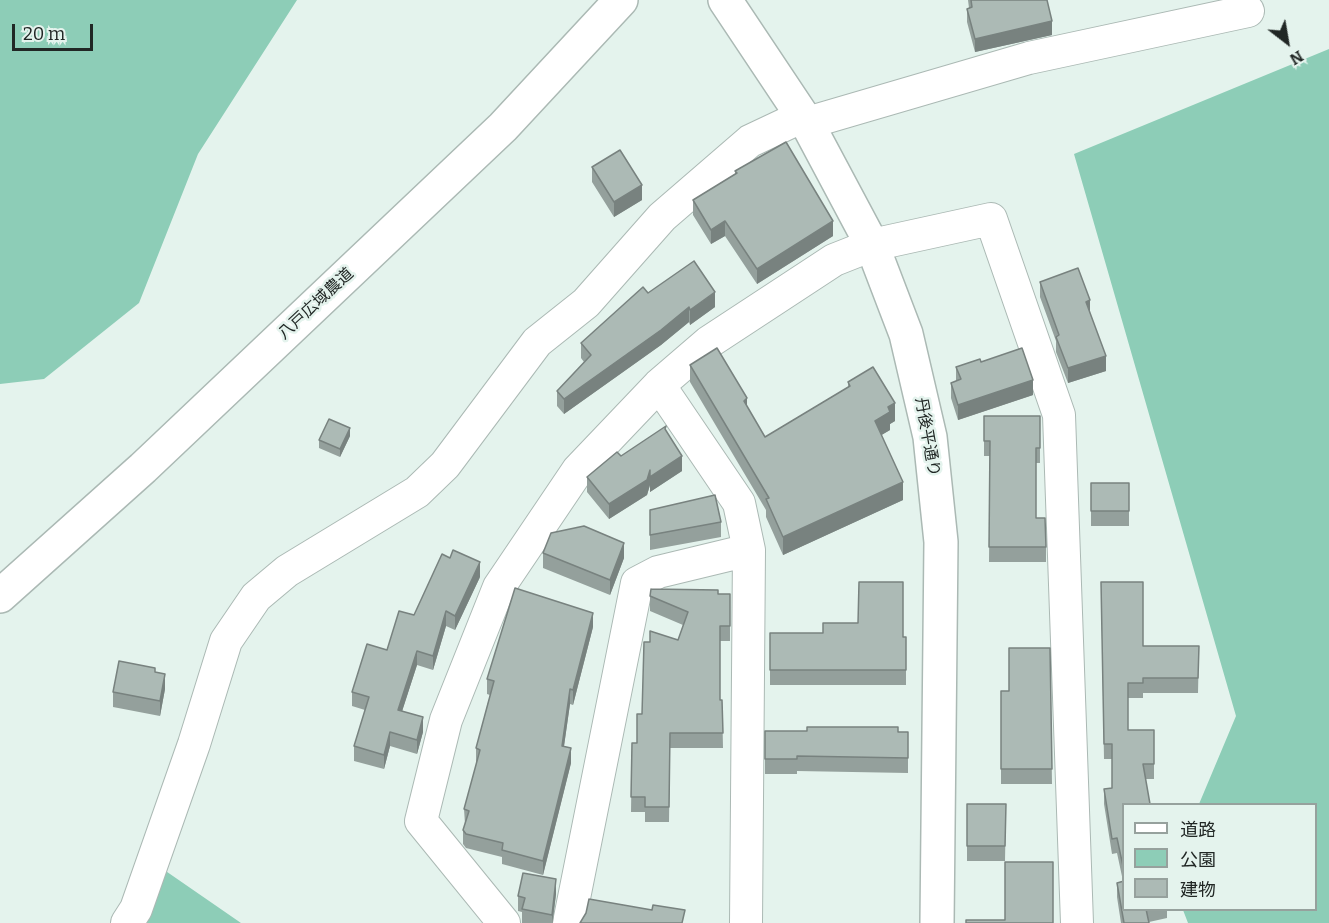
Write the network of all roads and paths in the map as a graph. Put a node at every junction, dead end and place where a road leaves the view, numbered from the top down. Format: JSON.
{"nodes":[{"id":1,"x":621,"y":0,"type":"edge"},
{"id":2,"x":725,"y":0,"type":"edge"},
{"id":3,"x":1248,"y":11,"type":"dead end"},
{"id":4,"x":805,"y":120,"type":"junction"},
{"id":5,"x":872,"y":245,"type":"junction"},
{"id":6,"x":659,"y":385,"type":"junction"},
{"id":7,"x":749,"y":550,"type":"junction"},
{"id":8,"x":0,"y":596,"type":"edge"},
{"id":9,"x":127,"y":923,"type":"edge"},
{"id":10,"x":504,"y":923,"type":"edge"},
{"id":11,"x":569,"y":923,"type":"edge"},
{"id":12,"x":746,"y":923,"type":"edge"},
{"id":13,"x":937,"y":923,"type":"edge"},
{"id":14,"x":1077,"y":923,"type":"edge"}],
"edges":[{"from":1,"to":8,"type":"street","name":"八戸広域農道"},
{"from":2,"to":4,"type":"street","name":"丹後平通り"},
{"from":3,"to":4,"type":"street"},
{"from":4,"to":5,"type":"street","name":"丹後平通り"},
{"from":4,"to":9,"type":"street"},
{"from":5,"to":6,"type":"street"},
{"from":5,"to":13,"type":"street","name":"丹後平通り"},
{"from":5,"to":14,"type":"street"},
{"from":6,"to":7,"type":"street"},
{"from":6,"to":10,"type":"street"},
{"from":7,"to":11,"type":"street"},
{"from":7,"to":12,"type":"street"}]}
